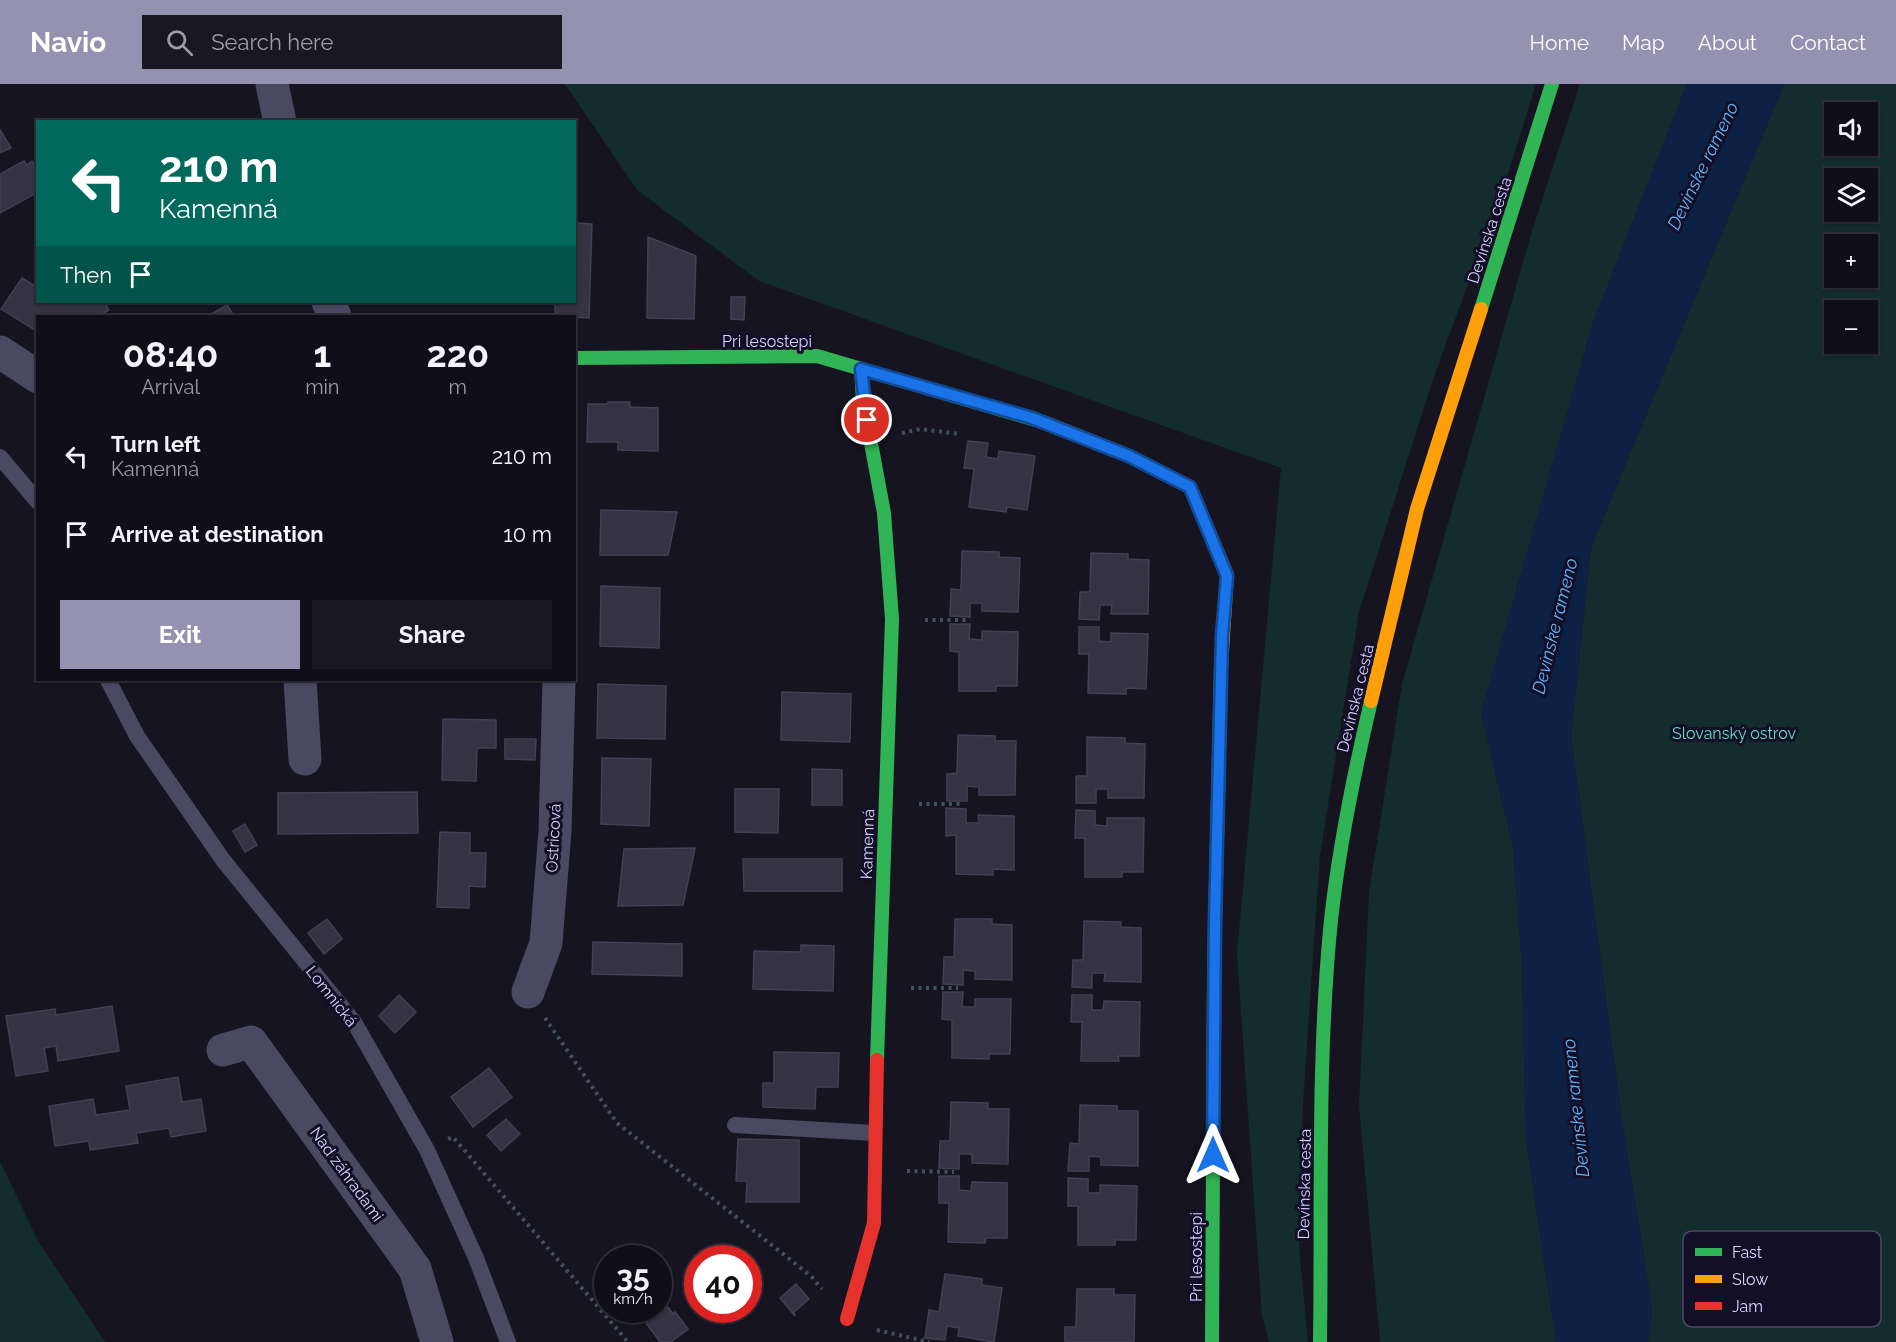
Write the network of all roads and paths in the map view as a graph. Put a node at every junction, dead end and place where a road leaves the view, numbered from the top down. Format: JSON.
{"nodes":[{"id":1,"x":272,"y":84,"type":"edge"},
{"id":2,"x":1552,"y":84,"type":"edge"},
{"id":3,"x":280,"y":120,"type":"edge"},
{"id":4,"x":0,"y":352,"type":"edge"},
{"id":5,"x":576,"y":358,"type":"edge"},
{"id":6,"x":861,"y":369,"type":"junction"},
{"id":7,"x":36,"y":376,"type":"edge"},
{"id":8,"x":967,"y":435,"type":"dead end"},
{"id":9,"x":870,"y":441,"type":"junction"},
{"id":10,"x":0,"y":457,"type":"edge"},
{"id":11,"x":36,"y":500,"type":"edge"},
{"id":12,"x":892,"y":619,"type":"junction"},
{"id":13,"x":967,"y":620,"type":"dead end"},
{"id":14,"x":109,"y":681,"type":"edge"},
{"id":15,"x":300,"y":681,"type":"edge"},
{"id":16,"x":559,"y":681,"type":"edge"},
{"id":17,"x":305,"y":759,"type":"dead end"},
{"id":18,"x":885,"y":803,"type":"junction"},
{"id":19,"x":963,"y":804,"type":"dead end"},
{"id":20,"x":879,"y":988,"type":"junction"},
{"id":21,"x":958,"y":988,"type":"dead end"},
{"id":22,"x":528,"y":992,"type":"joint"},
{"id":23,"x":223,"y":1050,"type":"dead end"},
{"id":24,"x":735,"y":1125,"type":"dead end"},
{"id":25,"x":874,"y":1133,"type":"junction"},
{"id":26,"x":428,"y":1150,"type":"junction"},
{"id":27,"x":874,"y":1170,"type":"junction"},
{"id":28,"x":954,"y":1172,"type":"dead end"},
{"id":29,"x":847,"y":1319,"type":"junction"},
{"id":30,"x":436,"y":1342,"type":"edge"},
{"id":31,"x":508,"y":1342,"type":"edge"},
{"id":32,"x":628,"y":1342,"type":"edge"},
{"id":33,"x":929,"y":1342,"type":"edge"},
{"id":34,"x":1212,"y":1342,"type":"edge"},
{"id":35,"x":1320,"y":1342,"type":"edge"}],
"edges":[{"from":1,"to":3,"type":"street"},
{"from":2,"to":35,"type":"street","name":"Devínska cesta"},
{"from":4,"to":7,"type":"street"},
{"from":5,"to":6,"type":"street","name":"Pri lesostepi"},
{"from":6,"to":9,"type":"street","name":"Kamenná"},
{"from":6,"to":34,"type":"street","name":"Pri lesostepi"},
{"from":8,"to":9,"type":"path"},
{"from":9,"to":12,"type":"street","name":"Kamenná"},
{"from":10,"to":11,"type":"lane"},
{"from":12,"to":13,"type":"path"},
{"from":12,"to":18,"type":"street","name":"Kamenná"},
{"from":14,"to":26,"type":"lane","name":"Lomnická"},
{"from":15,"to":17,"type":"street"},
{"from":16,"to":22,"type":"street","name":"Ostricová"},
{"from":18,"to":19,"type":"path"},
{"from":18,"to":20,"type":"street","name":"Kamenná"},
{"from":20,"to":21,"type":"path"},
{"from":20,"to":25,"type":"street","name":"Kamenná"},
{"from":22,"to":29,"type":"path"},
{"from":23,"to":30,"type":"street","name":"Nad záhradami"},
{"from":24,"to":25,"type":"lane"},
{"from":25,"to":27,"type":"street","name":"Kamenná"},
{"from":26,"to":31,"type":"lane","name":"Lomnická"},
{"from":26,"to":32,"type":"path"},
{"from":27,"to":28,"type":"path"},
{"from":27,"to":29,"type":"street","name":"Kamenná"},
{"from":29,"to":33,"type":"path"}]}
